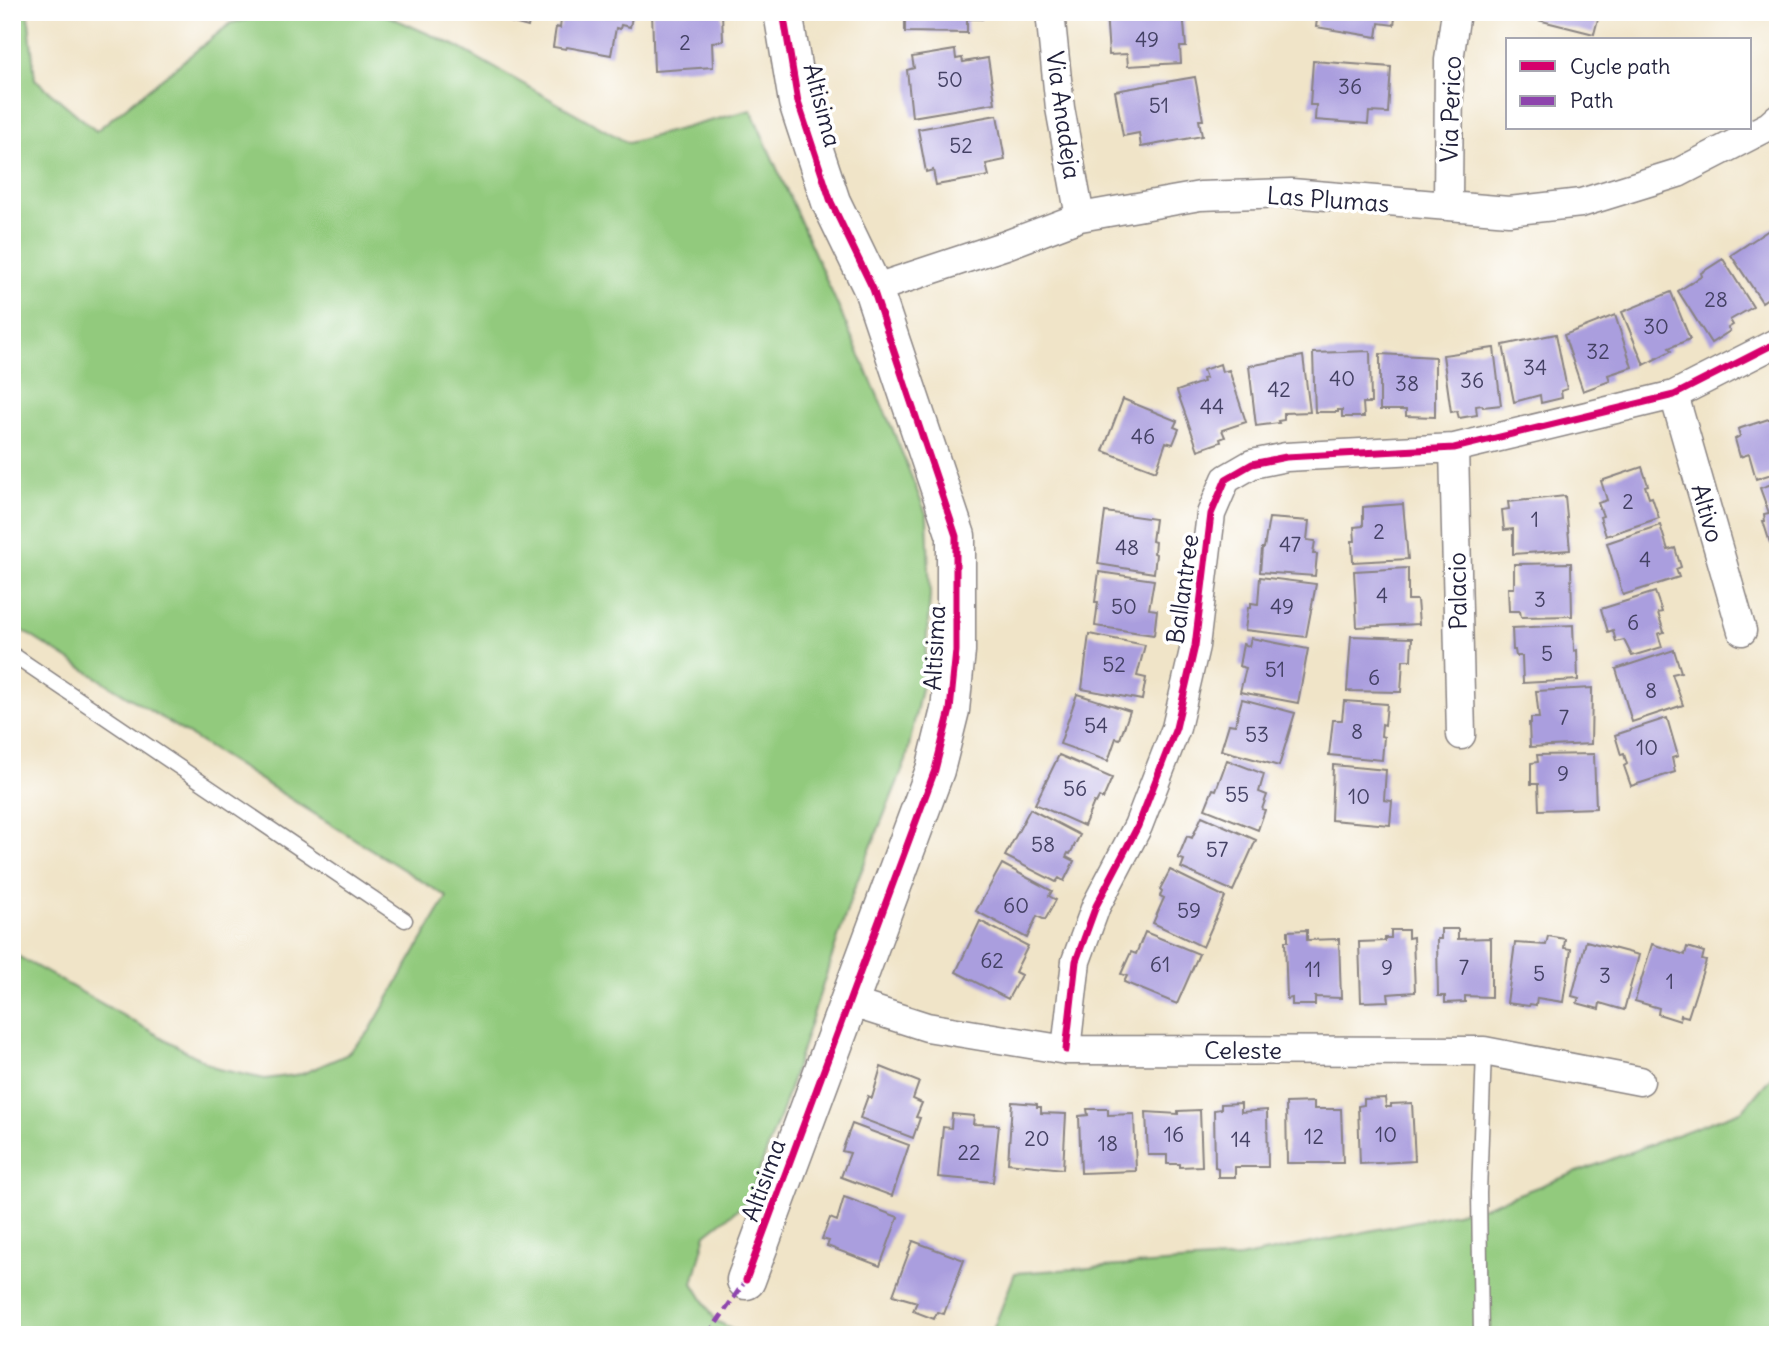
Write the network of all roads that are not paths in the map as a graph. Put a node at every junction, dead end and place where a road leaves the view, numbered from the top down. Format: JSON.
{"nodes":[{"id":1,"x":783,"y":12,"type":"edge"},
{"id":2,"x":1050,"y":12,"type":"edge"},
{"id":3,"x":1456,"y":12,"type":"edge"},
{"id":4,"x":1775,"y":128,"type":"edge"},
{"id":5,"x":1448,"y":206,"type":"junction"},
{"id":6,"x":1080,"y":217,"type":"junction"},
{"id":7,"x":873,"y":289,"type":"junction"},
{"id":8,"x":1778,"y":342,"type":"edge"},
{"id":9,"x":1674,"y":395,"type":"junction"},
{"id":10,"x":1454,"y":448,"type":"junction"},
{"id":11,"x":1742,"y":631,"type":"dead end"},
{"id":12,"x":12,"y":654,"type":"edge"},
{"id":13,"x":1461,"y":735,"type":"dead end"},
{"id":14,"x":405,"y":920,"type":"dead end"},
{"id":15,"x":849,"y":1002,"type":"junction"},
{"id":16,"x":1066,"y":1050,"type":"junction"},
{"id":17,"x":1484,"y":1051,"type":"junction"},
{"id":18,"x":1640,"y":1081,"type":"dead end"},
{"id":19,"x":746,"y":1280,"type":"dead end"},
{"id":20,"x":1481,"y":1335,"type":"edge"}],
"edges":[{"from":1,"to":7,"type":"street","name":"Altisima"},
{"from":2,"to":6,"type":"street","name":"Via Anadeja"},
{"from":3,"to":5,"type":"street","name":"Via Perico"},
{"from":4,"to":5,"type":"street","name":"Las Plumas"},
{"from":5,"to":6,"type":"street","name":"Las Plumas"},
{"from":6,"to":7,"type":"street","name":"Las Plumas"},
{"from":7,"to":15,"type":"street","name":"Altisima"},
{"from":8,"to":9,"type":"street","name":"Ballantree"},
{"from":9,"to":10,"type":"street","name":"Ballantree"},
{"from":9,"to":11,"type":"street","name":"Altivo"},
{"from":10,"to":13,"type":"street","name":"Palacio"},
{"from":10,"to":16,"type":"street","name":"Ballantree"},
{"from":12,"to":14,"type":"lane"},
{"from":15,"to":16,"type":"street","name":"Celeste"},
{"from":15,"to":19,"type":"street","name":"Altisima"},
{"from":16,"to":17,"type":"street","name":"Celeste"},
{"from":17,"to":18,"type":"street","name":"Celeste"},
{"from":17,"to":20,"type":"lane"}]}
